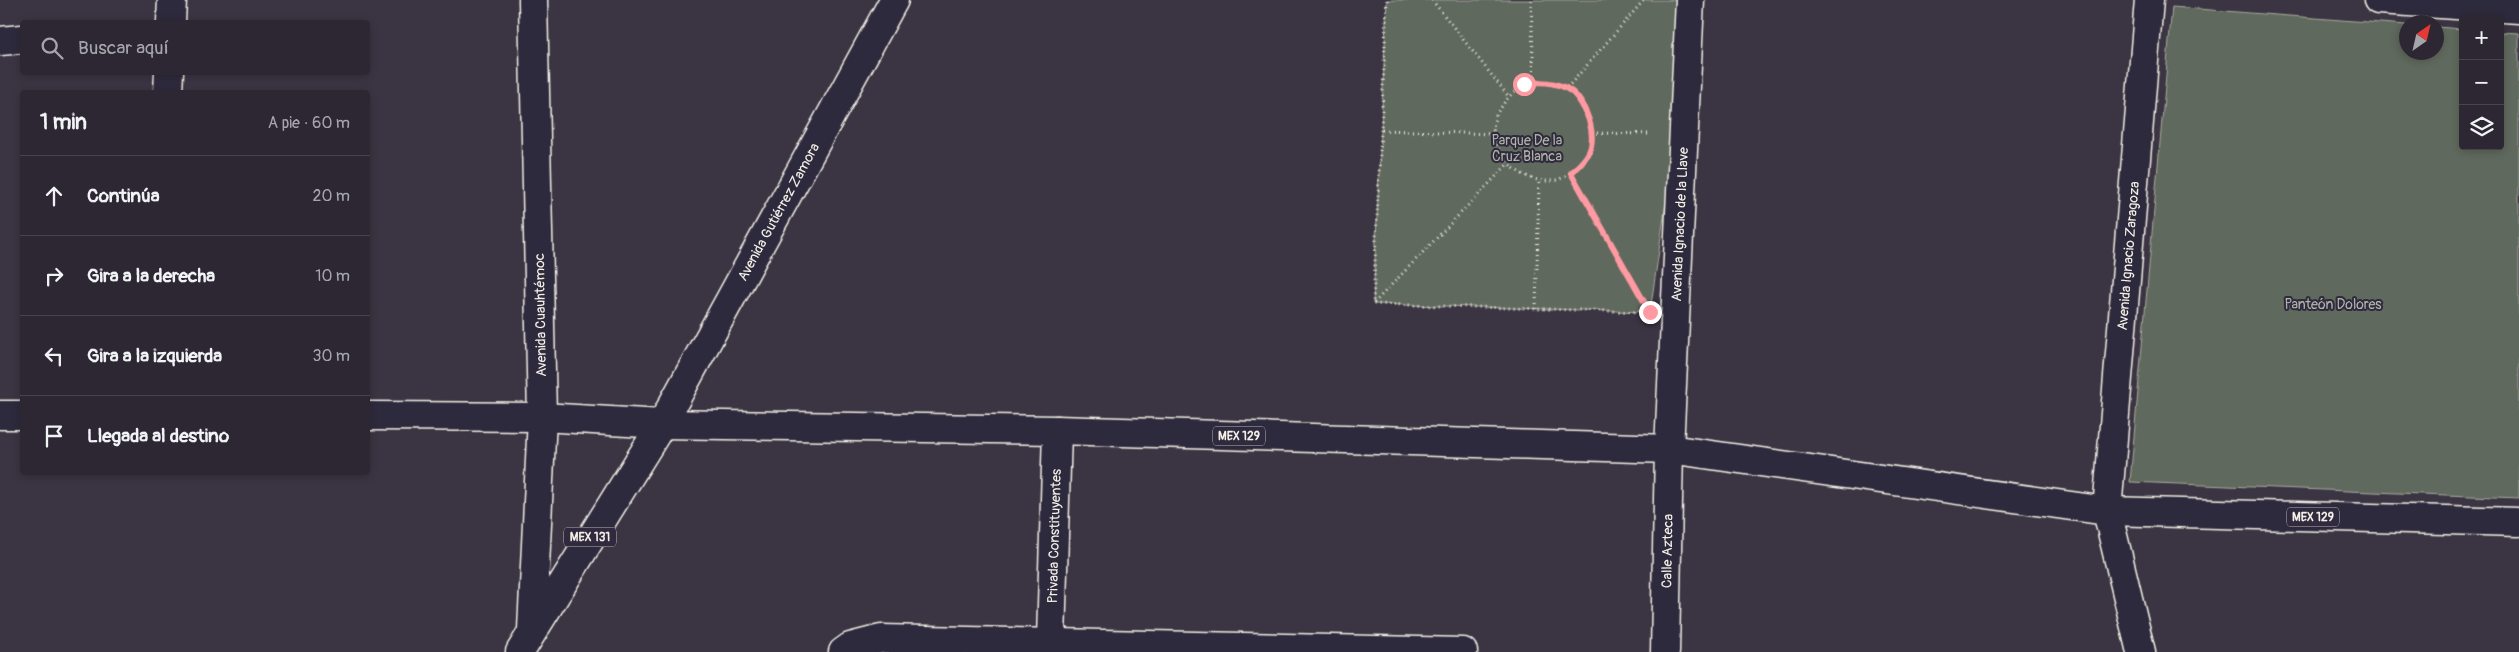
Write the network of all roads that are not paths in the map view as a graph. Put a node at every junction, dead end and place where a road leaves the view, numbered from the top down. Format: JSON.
{"nodes":[{"id":1,"x":172,"y":0,"type":"edge"},
{"id":2,"x":533,"y":0,"type":"edge"},
{"id":3,"x":894,"y":0,"type":"edge"},
{"id":4,"x":1690,"y":0,"type":"edge"},
{"id":5,"x":2149,"y":0,"type":"edge"},
{"id":6,"x":2378,"y":0,"type":"edge"},
{"id":7,"x":2519,"y":9,"type":"edge"},
{"id":8,"x":171,"y":20,"type":"edge"},
{"id":9,"x":20,"y":40,"type":"edge"},
{"id":10,"x":0,"y":41,"type":"edge"},
{"id":11,"x":169,"y":75,"type":"edge"},
{"id":12,"x":168,"y":90,"type":"edge"},
{"id":13,"x":0,"y":415,"type":"edge"},
{"id":14,"x":20,"y":415,"type":"edge"},
{"id":15,"x":370,"y":416,"type":"edge"},
{"id":16,"x":542,"y":417,"type":"junction"},
{"id":17,"x":662,"y":424,"type":"junction"},
{"id":18,"x":1057,"y":430,"type":"junction"},
{"id":19,"x":1669,"y":449,"type":"junction"},
{"id":20,"x":2106,"y":511,"type":"junction"},
{"id":21,"x":2519,"y":522,"type":"edge"},
{"id":22,"x":526,"y":641,"type":"edge"},
{"id":23,"x":1051,"y":641,"type":"junction"},
{"id":24,"x":844,"y":652,"type":"edge"},
{"id":25,"x":1463,"y":652,"type":"edge"},
{"id":26,"x":1665,"y":652,"type":"edge"},
{"id":27,"x":2141,"y":652,"type":"edge"}],
"edges":[{"from":1,"to":8,"type":"main road"},
{"from":2,"to":16,"type":"main road","name":"Avenida Cuauhtémoc"},
{"from":3,"to":17,"type":"main road","name":"Avenida Gutiérrez Zamora"},
{"from":4,"to":19,"type":"main road","name":"Avenida Ignacio de la Llave"},
{"from":5,"to":20,"type":"main road","name":"Avenida Ignacio Zaragoza"},
{"from":6,"to":7,"type":"main road"},
{"from":9,"to":10,"type":"main road"},
{"from":11,"to":12,"type":"main road"},
{"from":13,"to":14,"type":"main road"},
{"from":15,"to":16,"type":"main road","number":"MEX 129"},
{"from":16,"to":17,"type":"main road","number":"MEX 129"},
{"from":16,"to":22,"type":"main road","name":"Avenida Cuauhtémoc"},
{"from":17,"to":18,"type":"main road","number":"MEX 129"},
{"from":17,"to":22,"type":"main road","number":"MEX 131"},
{"from":18,"to":19,"type":"main road","number":"MEX 129"},
{"from":18,"to":23,"type":"main road","name":"Privada Constituyentes"},
{"from":19,"to":20,"type":"main road","number":"MEX 129"},
{"from":19,"to":26,"type":"main road","name":"Calle Azteca"},
{"from":20,"to":21,"type":"main road","number":"MEX 129"},
{"from":20,"to":27,"type":"main road","name":"Avenida Ignacio Zaragoza"},
{"from":23,"to":24,"type":"main road"},
{"from":23,"to":25,"type":"main road"}]}
